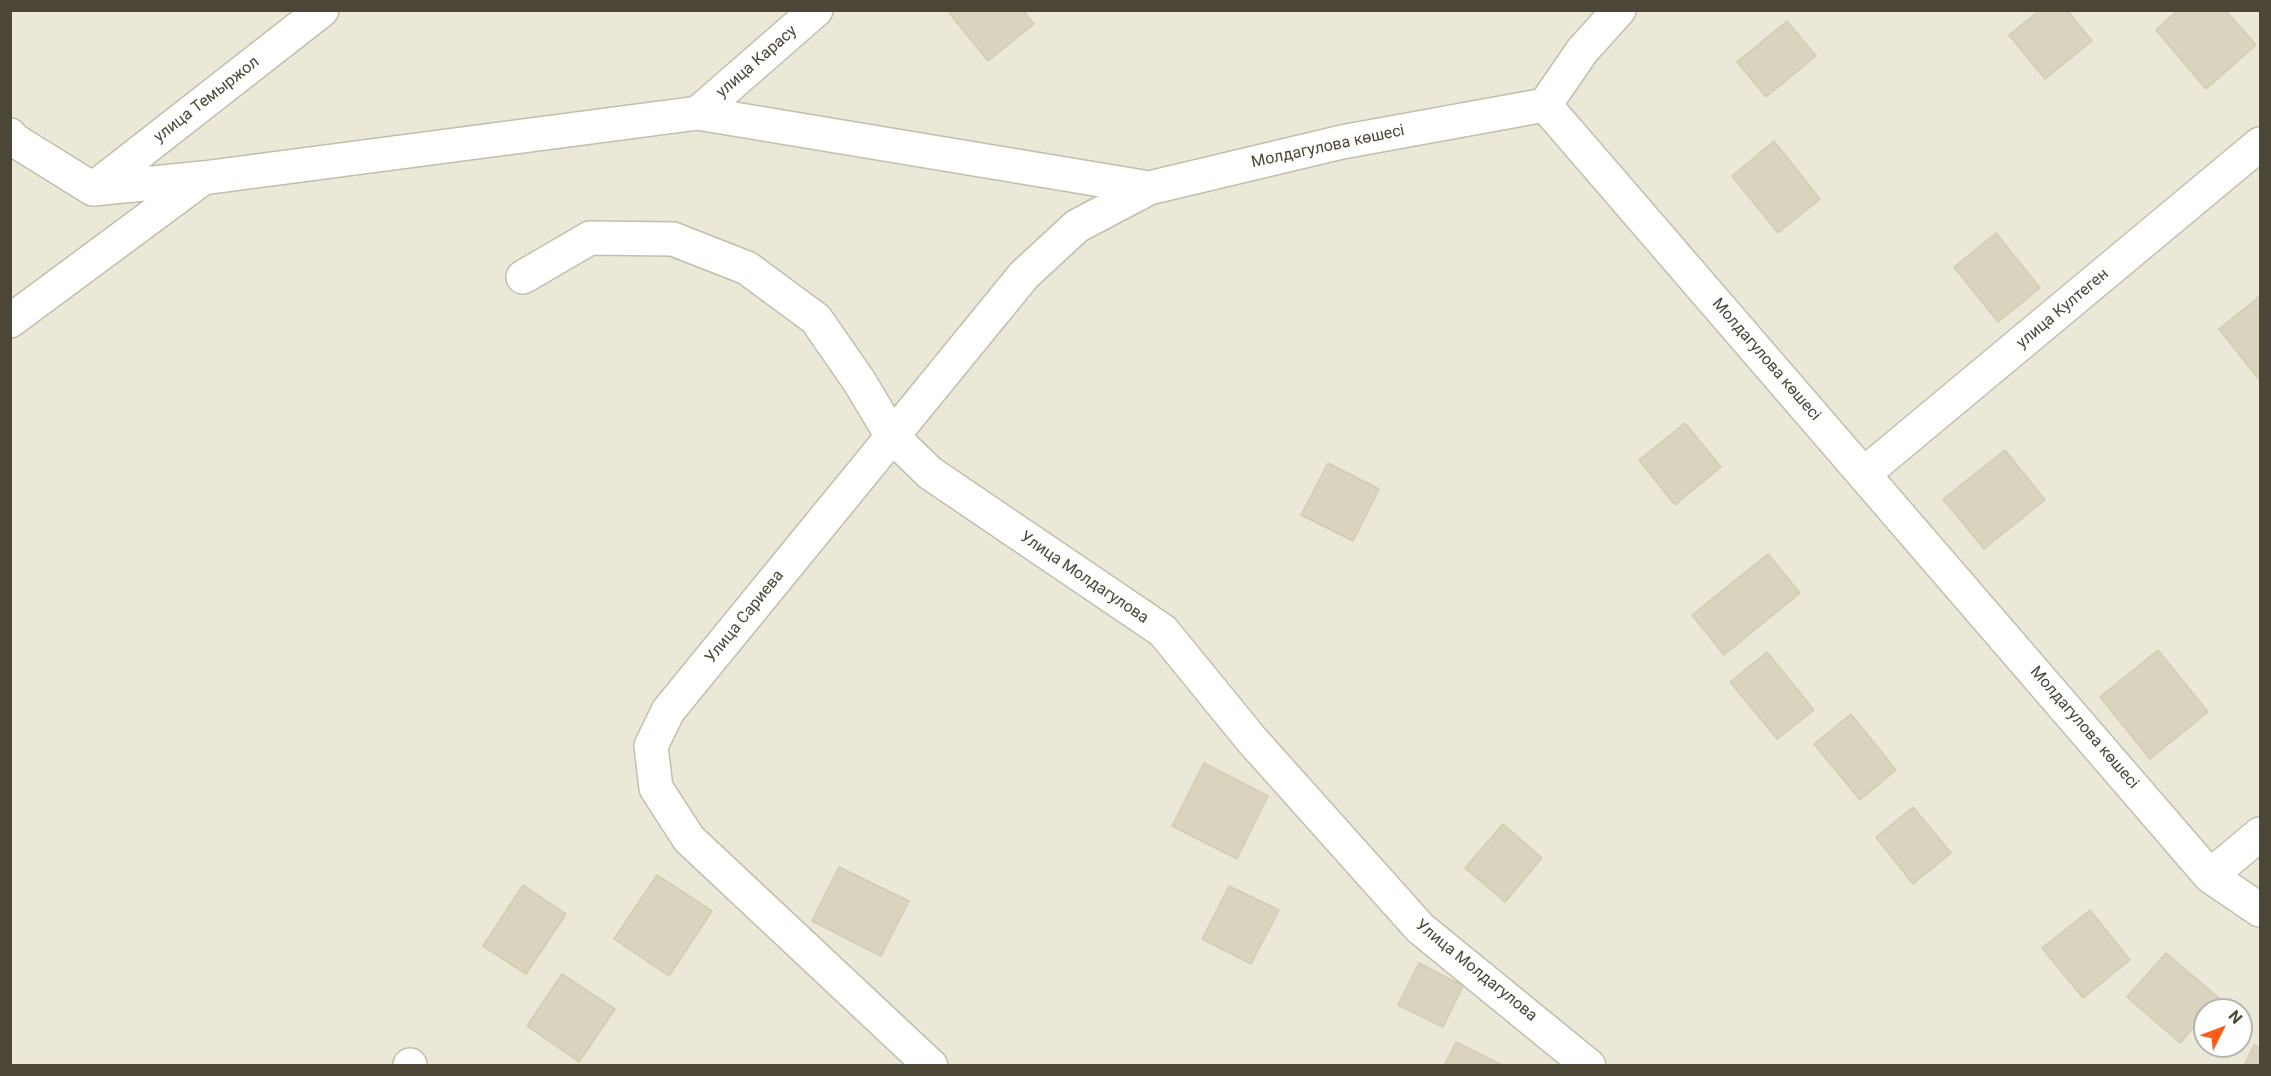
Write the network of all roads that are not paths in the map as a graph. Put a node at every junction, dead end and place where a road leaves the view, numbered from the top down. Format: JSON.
{"nodes":[{"id":1,"x":322,"y":10,"type":"edge"},
{"id":2,"x":816,"y":10,"type":"edge"},
{"id":3,"x":1619,"y":10,"type":"edge"},
{"id":4,"x":1545,"y":105,"type":"junction"},
{"id":5,"x":698,"y":113,"type":"junction"},
{"id":6,"x":10,"y":135,"type":"edge"},
{"id":7,"x":2260,"y":144,"type":"edge"},
{"id":8,"x":203,"y":178,"type":"junction"},
{"id":9,"x":1149,"y":188,"type":"junction"},
{"id":10,"x":93,"y":189,"type":"junction"},
{"id":11,"x":523,"y":277,"type":"dead end"},
{"id":12,"x":10,"y":321,"type":"edge"},
{"id":13,"x":892,"y":436,"type":"junction"},
{"id":14,"x":1865,"y":473,"type":"junction"},
{"id":15,"x":2260,"y":834,"type":"edge"},
{"id":16,"x":2210,"y":876,"type":"junction"},
{"id":17,"x":2260,"y":910,"type":"edge"},
{"id":18,"x":931,"y":1065,"type":"edge"},
{"id":19,"x":1588,"y":1065,"type":"edge"}],
"edges":[{"from":1,"to":10,"type":"street","name":"улица Темыржол"},
{"from":2,"to":5,"type":"street","name":"улица Карасу"},
{"from":3,"to":4,"type":"street"},
{"from":4,"to":9,"type":"street","name":"Молдагулова көшесі"},
{"from":4,"to":14,"type":"street","name":"Молдагулова көшесі"},
{"from":5,"to":8,"type":"street"},
{"from":5,"to":9,"type":"street"},
{"from":6,"to":10,"type":"street"},
{"from":7,"to":14,"type":"street","name":"улица Култеген"},
{"from":8,"to":10,"type":"street"},
{"from":8,"to":12,"type":"street"},
{"from":9,"to":13,"type":"street","name":"Улица Сариева"},
{"from":11,"to":13,"type":"street","name":"Улица Молдагулова"},
{"from":13,"to":18,"type":"street","name":"Улица Сариева"},
{"from":13,"to":19,"type":"street","name":"Улица Молдагулова"},
{"from":14,"to":16,"type":"street","name":"Молдагулова көшесі"},
{"from":15,"to":16,"type":"street"},
{"from":16,"to":17,"type":"street","name":"Молдагулова көшесі"}]}
